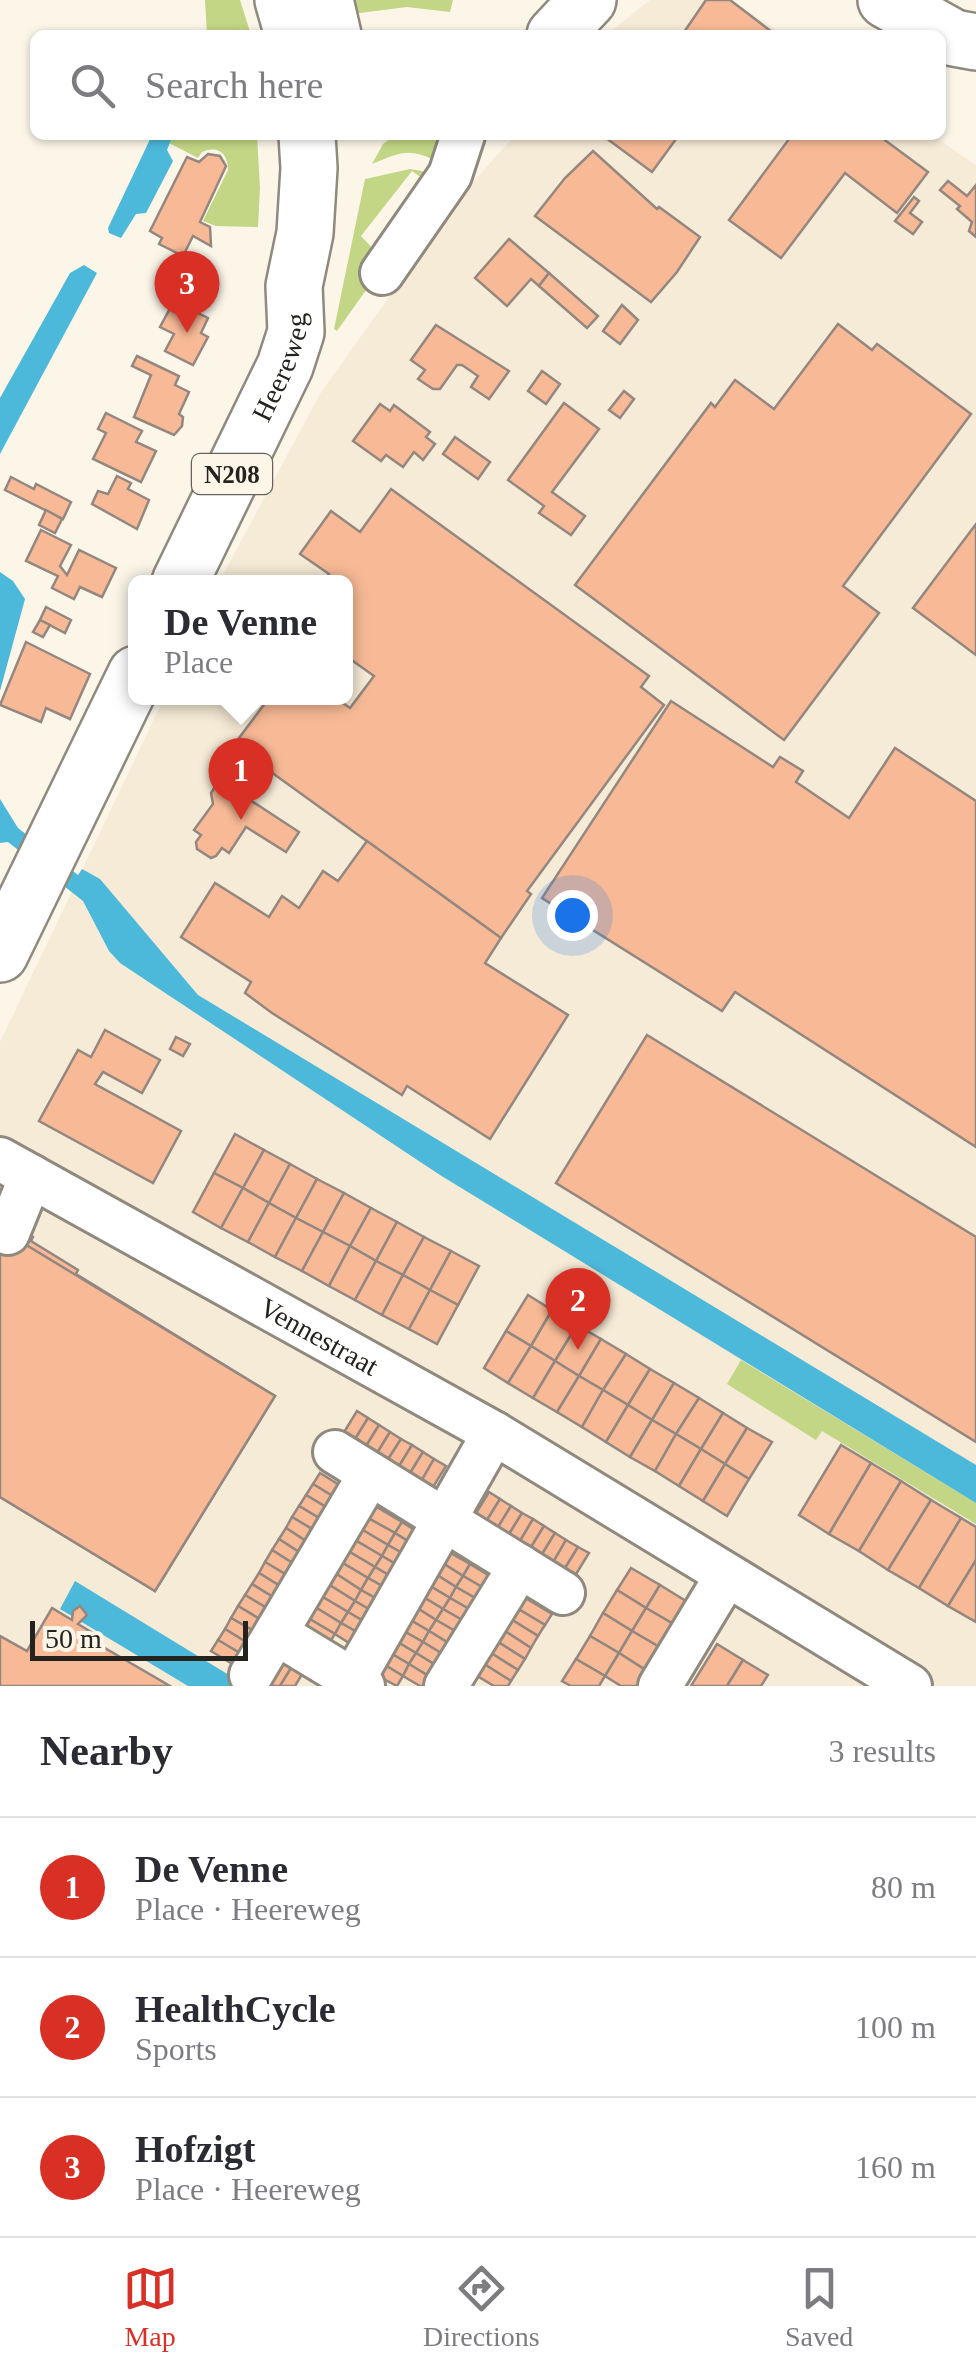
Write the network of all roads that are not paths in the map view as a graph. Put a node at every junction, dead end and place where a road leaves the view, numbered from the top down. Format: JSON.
{"nodes":[{"id":1,"x":283,"y":0,"type":"edge"},
{"id":2,"x":325,"y":0,"type":"edge"},
{"id":3,"x":588,"y":0,"type":"edge"},
{"id":4,"x":841,"y":0,"type":"edge"},
{"id":5,"x":886,"y":0,"type":"edge"},
{"id":6,"x":292,"y":30,"type":"edge"},
{"id":7,"x":333,"y":30,"type":"edge"},
{"id":8,"x":561,"y":30,"type":"edge"},
{"id":9,"x":884,"y":30,"type":"edge"},
{"id":10,"x":940,"y":30,"type":"edge"},
{"id":11,"x":946,"y":34,"type":"edge"},
{"id":12,"x":976,"y":42,"type":"edge"},
{"id":13,"x":946,"y":58,"type":"edge"},
{"id":14,"x":976,"y":67,"type":"edge"},
{"id":15,"x":306,"y":140,"type":"edge"},
{"id":16,"x":343,"y":140,"type":"edge"},
{"id":17,"x":461,"y":140,"type":"edge"},
{"id":18,"x":382,"y":273,"type":"dead end"},
{"id":19,"x":296,"y":332,"type":"junction"},
{"id":20,"x":183,"y":575,"type":"edge"},
{"id":21,"x":128,"y":691,"type":"edge"},
{"id":22,"x":0,"y":954,"type":"edge"},
{"id":23,"x":16,"y":1167,"type":"edge"},
{"id":24,"x":8,"y":1233,"type":"dead end"},
{"id":25,"x":494,"y":1433,"type":"junction"},
{"id":26,"x":444,"y":1520,"type":"junction"},
{"id":27,"x":520,"y":1566,"type":"junction"},
{"id":28,"x":728,"y":1574,"type":"junction"},
{"id":29,"x":563,"y":1593,"type":"dead end"},
{"id":30,"x":276,"y":1632,"type":"junction"},
{"id":31,"x":250,"y":1675,"type":"dead end"},
{"id":32,"x":358,"y":1683,"type":"edge"},
{"id":33,"x":446,"y":1686,"type":"edge"},
{"id":34,"x":660,"y":1686,"type":"edge"},
{"id":35,"x":910,"y":1686,"type":"edge"}],
"edges":[{"from":1,"to":6,"type":"main road"},
{"from":2,"to":7,"type":"main road"},
{"from":3,"to":8,"type":"main road"},
{"from":4,"to":9,"type":"main road"},
{"from":5,"to":10,"type":"main road"},
{"from":11,"to":12,"type":"main road"},
{"from":13,"to":14,"type":"main road"},
{"from":15,"to":19,"type":"main road","name":"Heereweg","number":"N208"},
{"from":16,"to":19,"type":"main road","number":"N208"},
{"from":17,"to":18,"type":"street"},
{"from":19,"to":20,"type":"main road","name":"Heereweg","number":"N208"},
{"from":21,"to":22,"type":"main road"},
{"from":23,"to":24,"type":"street"},
{"from":23,"to":25,"type":"street","name":"Vennestraat"},
{"from":25,"to":26,"type":"street"},
{"from":25,"to":28,"type":"street","name":"Vennestraat"},
{"from":26,"to":27,"type":"street"},
{"from":26,"to":30,"type":"street"},
{"from":26,"to":32,"type":"street"},
{"from":27,"to":29,"type":"street"},
{"from":27,"to":33,"type":"street"},
{"from":28,"to":34,"type":"street"},
{"from":28,"to":35,"type":"street","name":"Vennestraat"},
{"from":30,"to":31,"type":"street"},
{"from":30,"to":32,"type":"street"}]}
